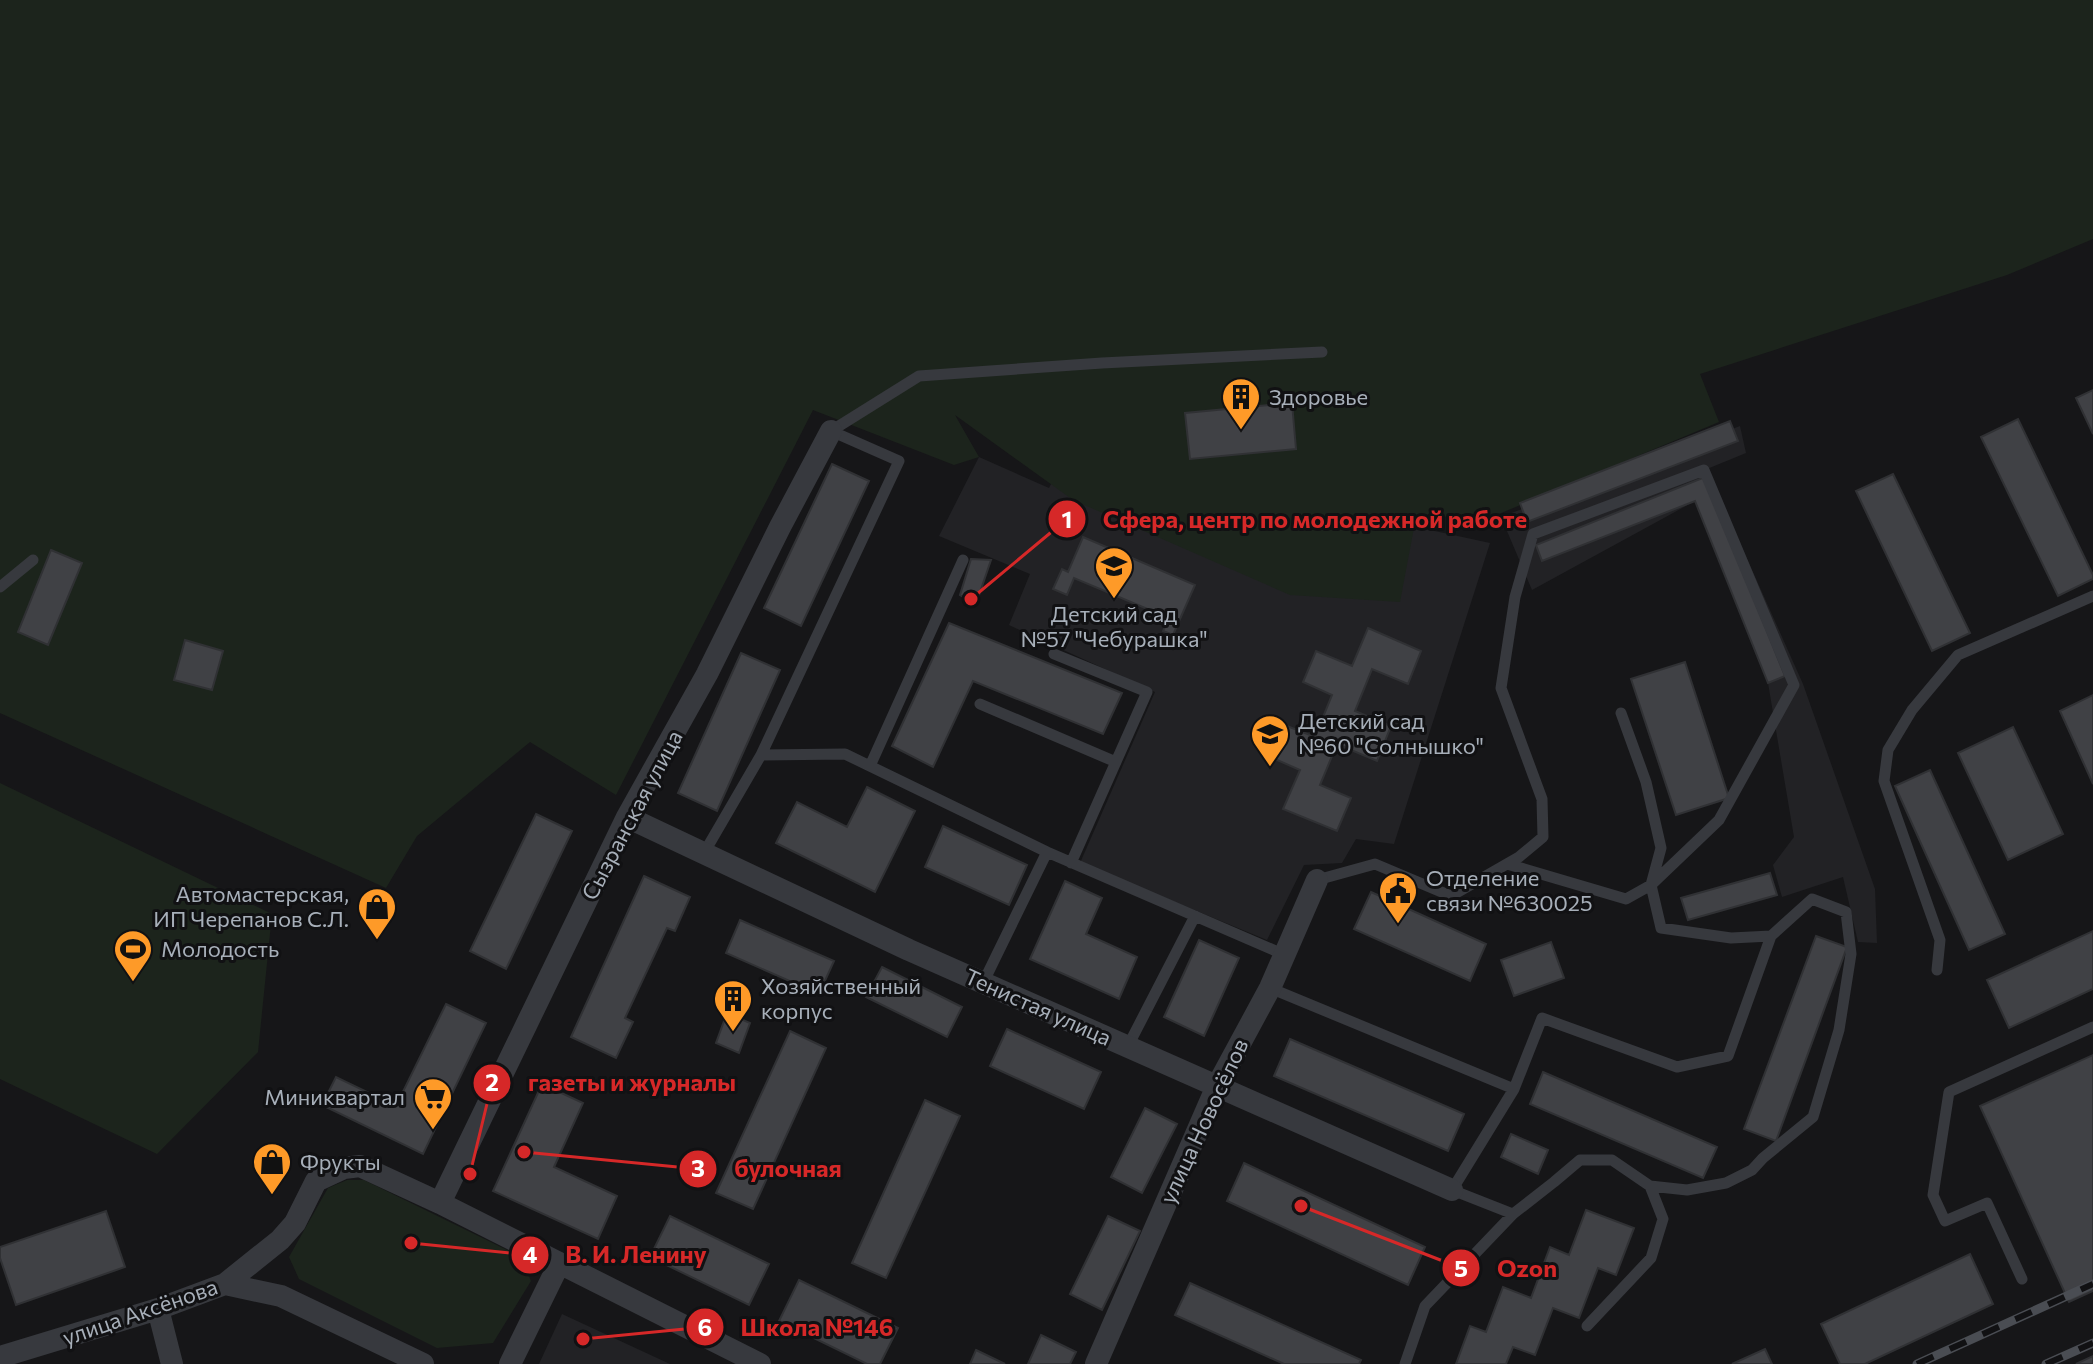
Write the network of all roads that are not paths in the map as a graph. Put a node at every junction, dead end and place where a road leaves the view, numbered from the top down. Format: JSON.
{"nodes":[{"id":1,"x":1322,"y":352,"type":"dead end"},
{"id":2,"x":831,"y":431,"type":"junction"},
{"id":3,"x":33,"y":560,"type":"dead end"},
{"id":4,"x":963,"y":560,"type":"dead end"},
{"id":5,"x":0,"y":587,"type":"edge"},
{"id":6,"x":2093,"y":596,"type":"edge"},
{"id":7,"x":1054,"y":654,"type":"dead end"},
{"id":8,"x":980,"y":704,"type":"dead end"},
{"id":9,"x":1621,"y":713,"type":"dead end"},
{"id":10,"x":761,"y":755,"type":"junction"},
{"id":11,"x":1116,"y":762,"type":"junction"},
{"id":12,"x":870,"y":766,"type":"junction"},
{"id":13,"x":627,"y":817,"type":"junction"},
{"id":14,"x":1047,"y":852,"type":"junction"},
{"id":15,"x":704,"y":853,"type":"junction"},
{"id":16,"x":1071,"y":863,"type":"junction"},
{"id":17,"x":1507,"y":864,"type":"junction"},
{"id":18,"x":1317,"y":880,"type":"joint"},
{"id":19,"x":1651,"y":885,"type":"junction"},
{"id":20,"x":1195,"y":916,"type":"junction"},
{"id":21,"x":1771,"y":936,"type":"junction"},
{"id":22,"x":1285,"y":955,"type":"junction"},
{"id":23,"x":1937,"y":970,"type":"dead end"},
{"id":24,"x":983,"y":983,"type":"junction"},
{"id":25,"x":1270,"y":988,"type":"junction"},
{"id":26,"x":2093,"y":1027,"type":"edge"},
{"id":27,"x":1128,"y":1046,"type":"junction"},
{"id":28,"x":1217,"y":1086,"type":"junction"},
{"id":29,"x":1514,"y":1089,"type":"junction"},
{"id":30,"x":1650,"y":1186,"type":"junction"},
{"id":31,"x":1452,"y":1190,"type":"junction"},
{"id":32,"x":440,"y":1203,"type":"junction"},
{"id":33,"x":1513,"y":1214,"type":"junction"},
{"id":34,"x":559,"y":1264,"type":"junction"},
{"id":35,"x":2022,"y":1279,"type":"dead end"},
{"id":36,"x":225,"y":1284,"type":"junction"},
{"id":37,"x":158,"y":1309,"type":"junction"},
{"id":38,"x":1587,"y":1326,"type":"dead end"},
{"id":39,"x":0,"y":1357,"type":"edge"},
{"id":40,"x":172,"y":1364,"type":"edge"},
{"id":41,"x":423,"y":1364,"type":"edge"},
{"id":42,"x":510,"y":1364,"type":"edge"},
{"id":43,"x":760,"y":1364,"type":"edge"},
{"id":44,"x":1096,"y":1364,"type":"edge"},
{"id":45,"x":1405,"y":1364,"type":"edge"}],
"edges":[{"from":1,"to":2,"type":"lane"},
{"from":2,"to":10,"type":"lane"},
{"from":2,"to":13,"type":"street","name":"Сызранская улица"},
{"from":3,"to":5,"type":"lane"},
{"from":4,"to":12,"type":"lane"},
{"from":6,"to":23,"type":"lane"},
{"from":7,"to":11,"type":"lane"},
{"from":8,"to":11,"type":"lane"},
{"from":9,"to":19,"type":"lane"},
{"from":10,"to":12,"type":"lane"},
{"from":10,"to":15,"type":"lane"},
{"from":11,"to":16,"type":"lane"},
{"from":12,"to":14,"type":"lane"},
{"from":13,"to":15,"type":"street","name":"Тенистая улица"},
{"from":13,"to":32,"type":"street","name":"Сызранская улица"},
{"from":14,"to":16,"type":"lane"},
{"from":14,"to":24,"type":"lane"},
{"from":15,"to":24,"type":"street","name":"Тенистая улица"},
{"from":16,"to":20,"type":"lane"},
{"from":17,"to":18,"type":"lane"},
{"from":17,"to":19,"type":"lane"},
{"from":17,"to":19,"type":"lane"},
{"from":18,"to":22,"type":"street","name":"улица Новосёлов"},
{"from":19,"to":21,"type":"lane"},
{"from":20,"to":22,"type":"lane"},
{"from":20,"to":27,"type":"lane"},
{"from":21,"to":29,"type":"lane"},
{"from":21,"to":30,"type":"lane"},
{"from":22,"to":25,"type":"street","name":"улица Новосёлов"},
{"from":24,"to":27,"type":"street","name":"Тенистая улица"},
{"from":25,"to":28,"type":"street","name":"улица Новосёлов"},
{"from":25,"to":29,"type":"lane"},
{"from":26,"to":35,"type":"lane"},
{"from":27,"to":28,"type":"street","name":"Тенистая улица"},
{"from":28,"to":31,"type":"street","name":"Тенистая улица"},
{"from":28,"to":44,"type":"street","name":"улица Новосёлов"},
{"from":29,"to":31,"type":"lane"},
{"from":30,"to":33,"type":"lane"},
{"from":30,"to":38,"type":"lane"},
{"from":31,"to":33,"type":"lane"},
{"from":32,"to":34,"type":"street","name":"улица Аксёнова"},
{"from":32,"to":36,"type":"street","name":"улица Аксёнова"},
{"from":33,"to":45,"type":"lane"},
{"from":34,"to":42,"type":"street"},
{"from":34,"to":43,"type":"street","name":"улица Аксёнова"},
{"from":36,"to":37,"type":"street","name":"улица Аксёнова"},
{"from":36,"to":41,"type":"street"},
{"from":37,"to":39,"type":"street","name":"улица Аксёнова"},
{"from":37,"to":40,"type":"street"}]}
